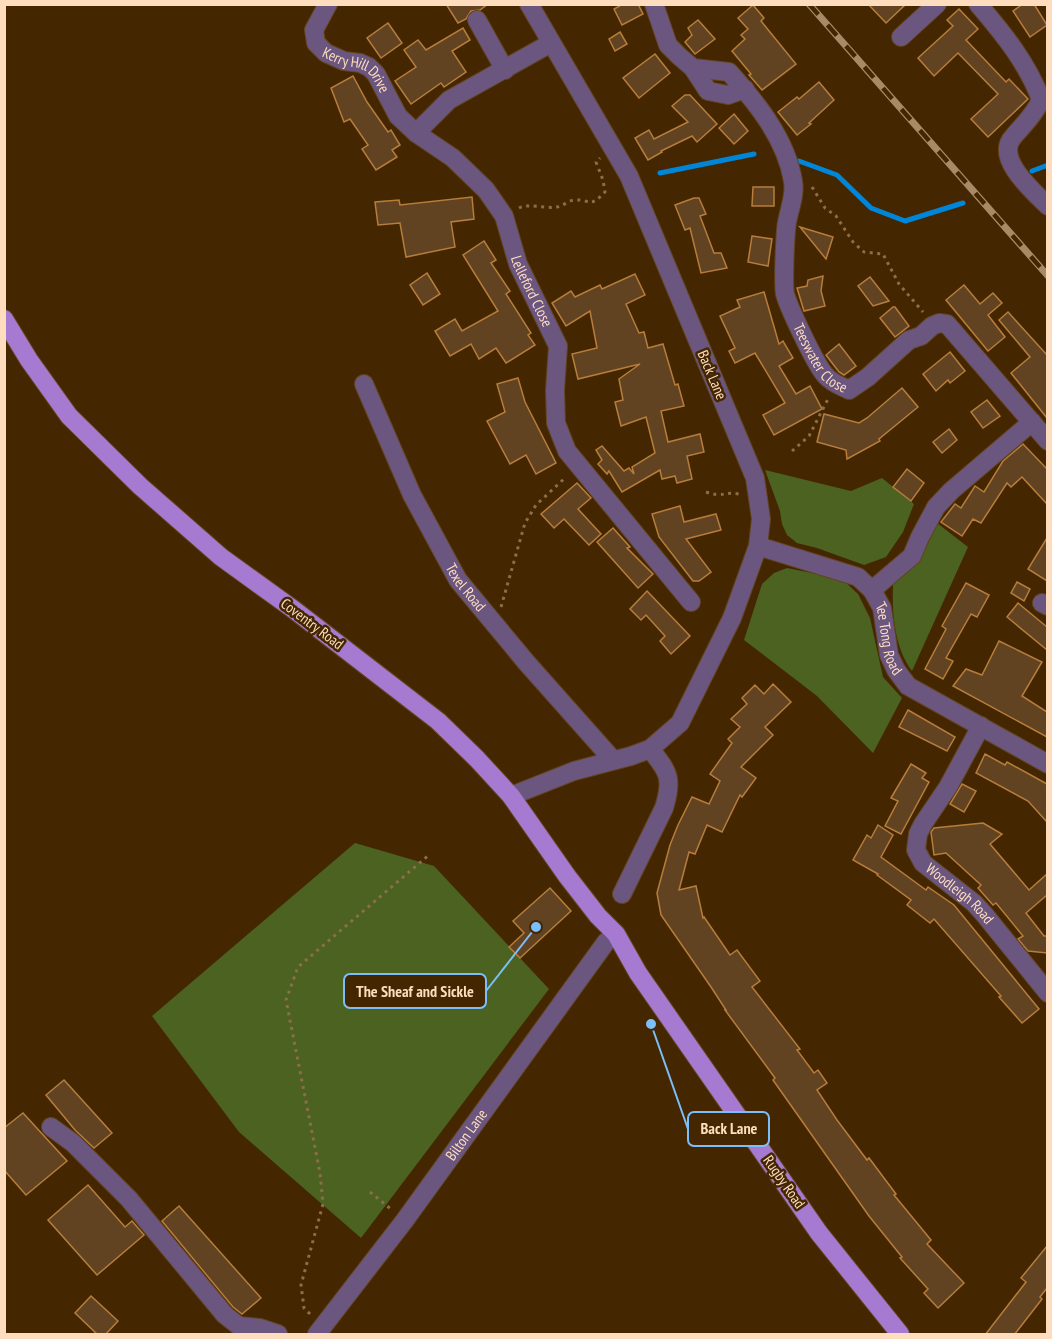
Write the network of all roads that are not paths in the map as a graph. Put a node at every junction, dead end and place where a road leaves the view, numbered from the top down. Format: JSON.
{"nodes":[{"id":1,"x":328,"y":4,"type":"edge"},
{"id":2,"x":530,"y":4,"type":"edge"},
{"id":3,"x":654,"y":4,"type":"edge"},
{"id":4,"x":937,"y":4,"type":"edge"},
{"id":5,"x":984,"y":6,"type":"edge"},
{"id":6,"x":477,"y":20,"type":"dead end"},
{"id":7,"x":901,"y":37,"type":"dead end"},
{"id":8,"x":551,"y":43,"type":"junction"},
{"id":9,"x":505,"y":70,"type":"junction"},
{"id":10,"x":1044,"y":99,"type":"edge"},
{"id":11,"x":416,"y":133,"type":"junction"},
{"id":12,"x":1047,"y":206,"type":"edge"},
{"id":13,"x":4,"y":319,"type":"edge"},
{"id":14,"x":364,"y":384,"type":"dead end"},
{"id":15,"x":1032,"y":422,"type":"junction"},
{"id":16,"x":1047,"y":441,"type":"edge"},
{"id":17,"x":758,"y":546,"type":"junction"},
{"id":18,"x":872,"y":590,"type":"junction"},
{"id":19,"x":691,"y":602,"type":"dead end"},
{"id":20,"x":981,"y":726,"type":"junction"},
{"id":21,"x":650,"y":749,"type":"junction"},
{"id":22,"x":613,"y":760,"type":"junction"},
{"id":23,"x":1047,"y":764,"type":"edge"},
{"id":24,"x":511,"y":796,"type":"junction"},
{"id":25,"x":622,"y":894,"type":"dead end"},
{"id":26,"x":616,"y":934,"type":"junction"},
{"id":27,"x":1047,"y":991,"type":"edge"},
{"id":28,"x":51,"y":1127,"type":"dead end"},
{"id":29,"x":278,"y":1335,"type":"edge"},
{"id":30,"x":318,"y":1335,"type":"edge"},
{"id":31,"x":900,"y":1335,"type":"edge"}],
"edges":[{"from":1,"to":11,"type":"street","name":"Kerry Hill Drive"},
{"from":2,"to":8,"type":"street","name":"Back Lane"},
{"from":3,"to":15,"type":"street","name":"Teeswater Close"},
{"from":4,"to":7,"type":"street"},
{"from":5,"to":10,"type":"street"},
{"from":6,"to":9,"type":"street"},
{"from":8,"to":9,"type":"street"},
{"from":8,"to":17,"type":"street","name":"Back Lane"},
{"from":9,"to":11,"type":"street"},
{"from":10,"to":12,"type":"street"},
{"from":11,"to":19,"type":"street","name":"Lelleford Close"},
{"from":13,"to":24,"type":"main road","name":"Coventry Road"},
{"from":14,"to":22,"type":"street","name":"Texel Road"},
{"from":15,"to":16,"type":"street"},
{"from":15,"to":18,"type":"street"},
{"from":17,"to":18,"type":"street","name":"Tee Tong Road"},
{"from":17,"to":21,"type":"street","name":"Back Lane"},
{"from":18,"to":20,"type":"street","name":"Tee Tong Road"},
{"from":20,"to":23,"type":"street","name":"Tee Tong Road"},
{"from":20,"to":27,"type":"street","name":"Woodleigh Road"},
{"from":21,"to":22,"type":"street","name":"Back Lane"},
{"from":21,"to":25,"type":"street"},
{"from":22,"to":24,"type":"street","name":"Back Lane"},
{"from":24,"to":26,"type":"main road","name":"Coventry Road"},
{"from":26,"to":30,"type":"street","name":"Bilton Lane"},
{"from":26,"to":31,"type":"main road","name":"Rugby Road"},
{"from":28,"to":29,"type":"street"}]}
